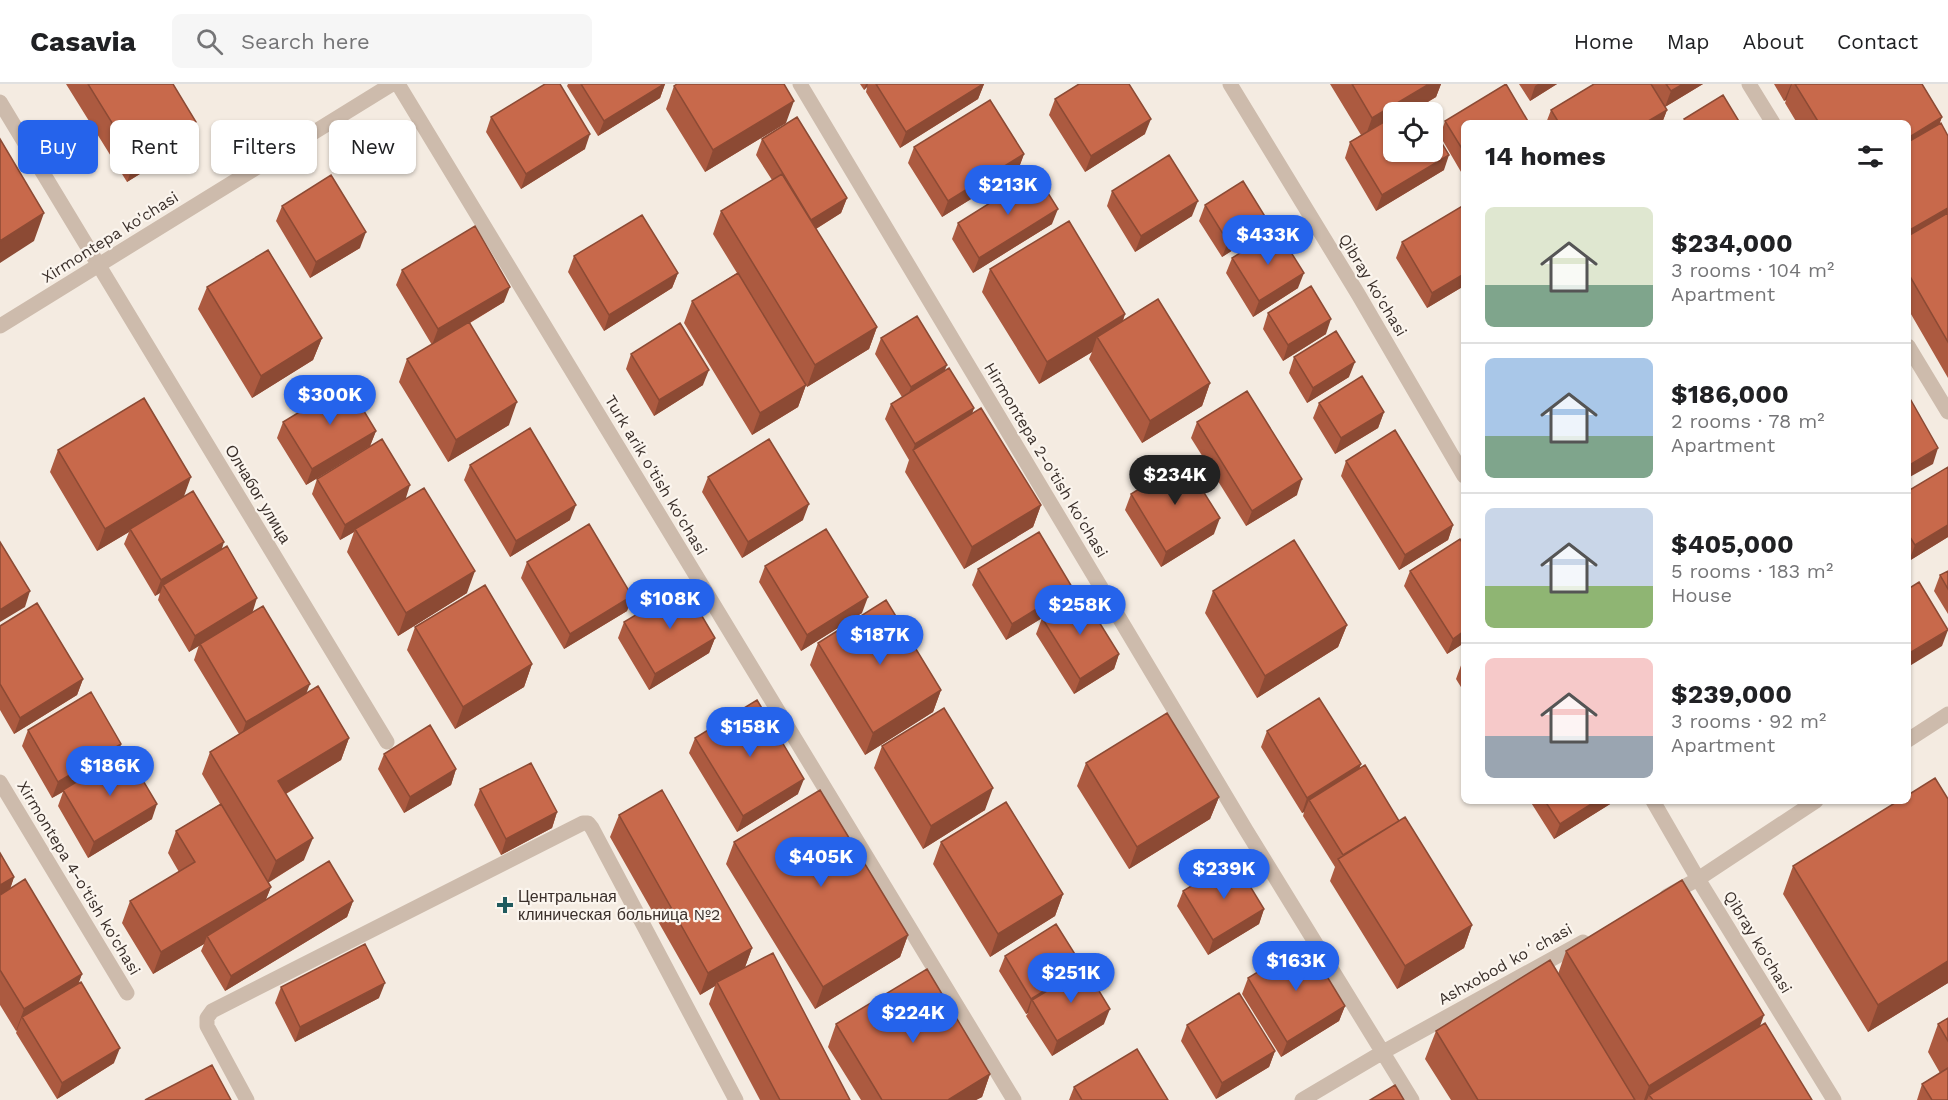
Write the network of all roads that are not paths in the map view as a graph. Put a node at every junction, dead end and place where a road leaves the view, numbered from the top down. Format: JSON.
{"nodes":[{"id":1,"x":392,"y":84,"type":"edge"},
{"id":2,"x":398,"y":84,"type":"edge"},
{"id":3,"x":800,"y":84,"type":"edge"},
{"id":4,"x":1230,"y":84,"type":"edge"},
{"id":5,"x":1749,"y":84,"type":"edge"},
{"id":6,"x":0,"y":102,"type":"edge"},
{"id":7,"x":1771,"y":120,"type":"edge"},
{"id":8,"x":99,"y":265,"type":"junction"},
{"id":9,"x":0,"y":326,"type":"edge"},
{"id":10,"x":1911,"y":351,"type":"edge"},
{"id":11,"x":1948,"y":412,"type":"edge"},
{"id":12,"x":1461,"y":471,"type":"edge"},
{"id":13,"x":1948,"y":714,"type":"edge"},
{"id":14,"x":1911,"y":738,"type":"edge"},
{"id":15,"x":387,"y":742,"type":"dead end"},
{"id":16,"x":0,"y":782,"type":"edge"},
{"id":17,"x":1655,"y":804,"type":"edge"},
{"id":18,"x":1811,"y":804,"type":"edge"},
{"id":19,"x":1698,"y":879,"type":"junction"},
{"id":20,"x":1656,"y":902,"type":"edge"},
{"id":21,"x":1593,"y":936,"type":"edge"},
{"id":22,"x":127,"y":993,"type":"dead end"},
{"id":23,"x":1383,"y":1052,"type":"junction"},
{"id":24,"x":247,"y":1100,"type":"edge"},
{"id":25,"x":736,"y":1100,"type":"edge"},
{"id":26,"x":1014,"y":1100,"type":"edge"},
{"id":27,"x":1302,"y":1100,"type":"edge"},
{"id":28,"x":1412,"y":1100,"type":"edge"},
{"id":29,"x":1834,"y":1100,"type":"edge"}],
"edges":[{"from":1,"to":8,"type":"street","name":"Xirmontepa ko'chasi"},
{"from":2,"to":26,"type":"street","name":"Turk arik o'tish ko'chasi"},
{"from":3,"to":23,"type":"street","name":"Hirmontepa 2-o'tish ko'chasi"},
{"from":4,"to":12,"type":"street","name":"Qibray ko'chasi"},
{"from":5,"to":7,"type":"street"},
{"from":6,"to":8,"type":"street","name":"Олчабог улица"},
{"from":8,"to":9,"type":"street","name":"Xirmontepa ko'chasi"},
{"from":8,"to":15,"type":"street","name":"Олчабог улица"},
{"from":10,"to":11,"type":"street"},
{"from":13,"to":14,"type":"street"},
{"from":16,"to":22,"type":"street","name":"Xirmontepa 4-o'tish ko'chasi"},
{"from":17,"to":19,"type":"street","name":"Qibray ko'chasi"},
{"from":18,"to":19,"type":"street"},
{"from":19,"to":20,"type":"street"},
{"from":19,"to":29,"type":"street","name":"Qibray ko'chasi"},
{"from":21,"to":23,"type":"street","name":"Ashxobod koʻchasi"},
{"from":23,"to":27,"type":"street","name":"Ashxobod koʻchasi"},
{"from":23,"to":28,"type":"street","name":"Hirmontepa 2-o'tish ko'chasi"},
{"from":24,"to":25,"type":"street"}]}
